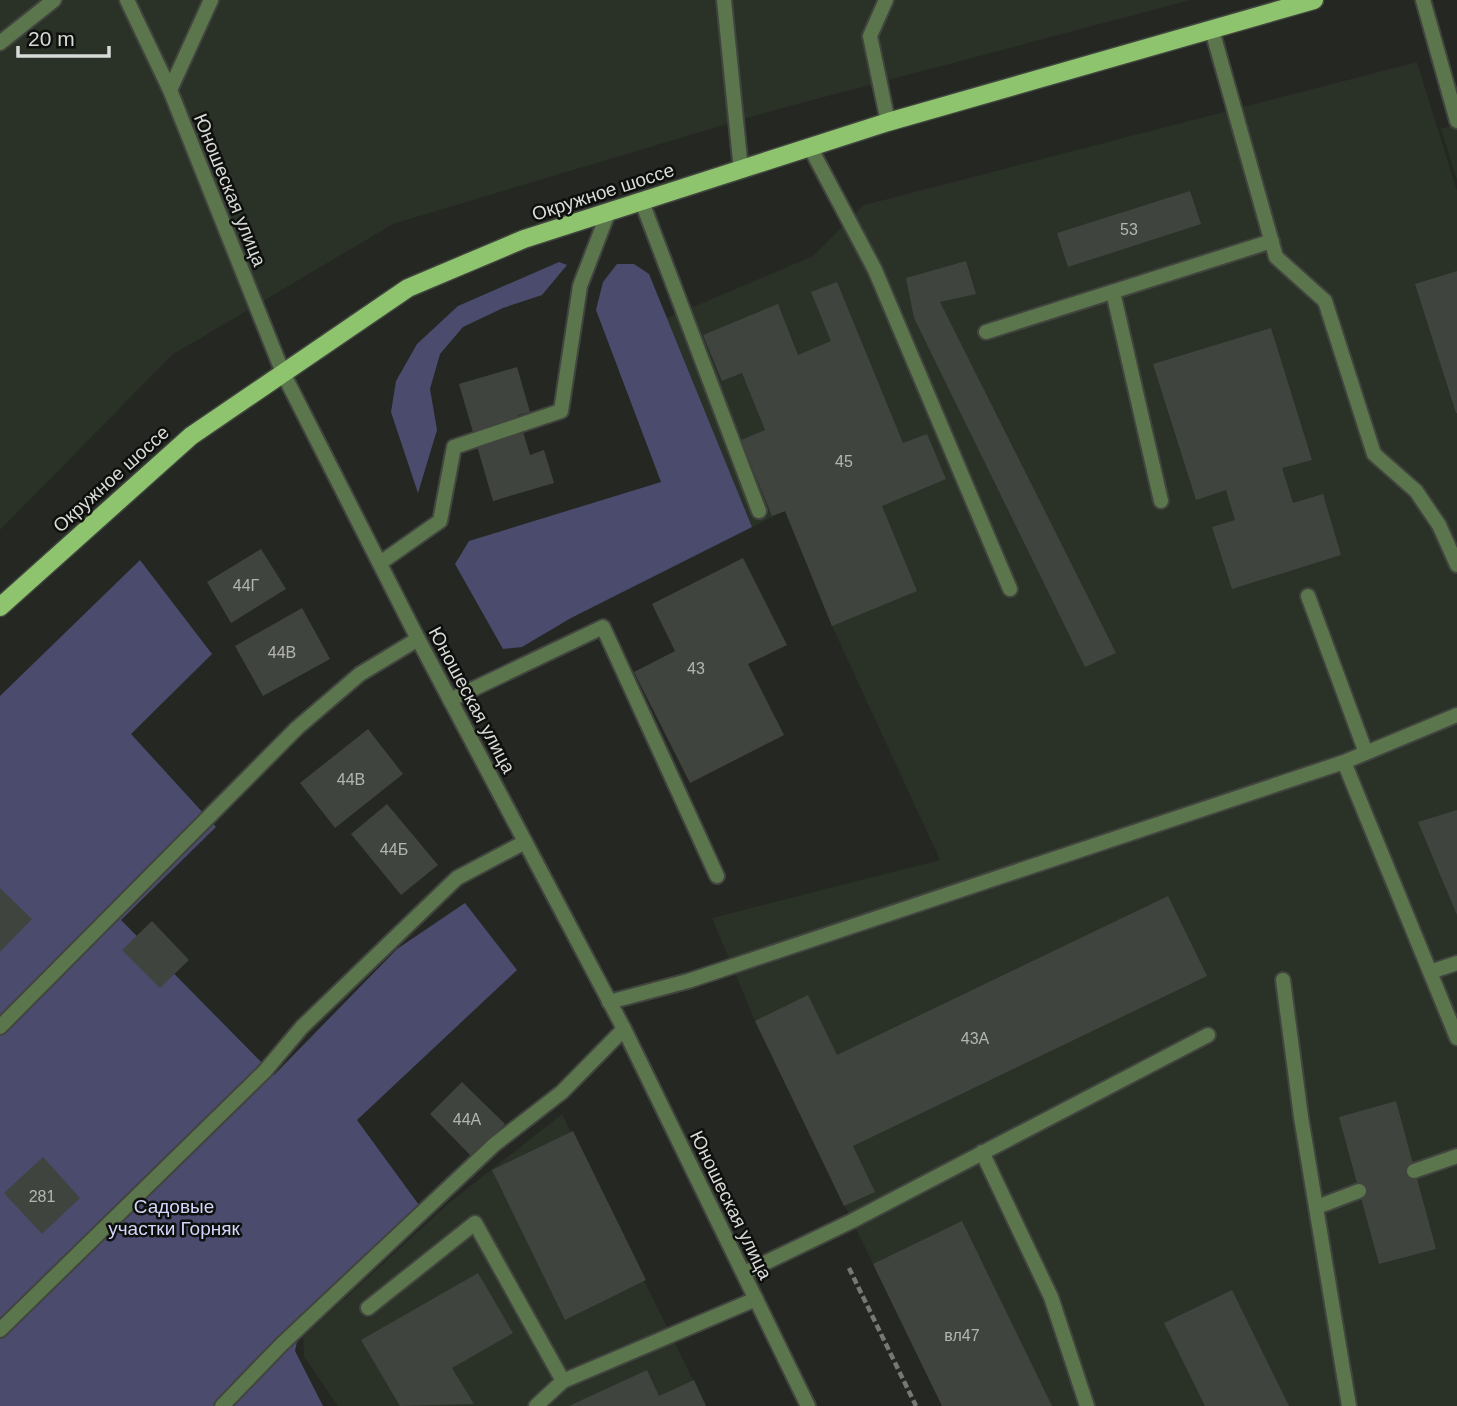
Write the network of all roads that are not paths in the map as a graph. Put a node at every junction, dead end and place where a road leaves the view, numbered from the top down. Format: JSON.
{"nodes":[{"id":1,"x":54,"y":0,"type":"edge"},
{"id":2,"x":127,"y":0,"type":"edge"},
{"id":3,"x":211,"y":0,"type":"edge"},
{"id":4,"x":724,"y":0,"type":"edge"},
{"id":5,"x":886,"y":0,"type":"edge"},
{"id":6,"x":1314,"y":0,"type":"edge"},
{"id":7,"x":1423,"y":0,"type":"edge"},
{"id":8,"x":1212,"y":30,"type":"junction"},
{"id":9,"x":0,"y":44,"type":"edge"},
{"id":10,"x":170,"y":90,"type":"junction"},
{"id":11,"x":1457,"y":121,"type":"edge"},
{"id":12,"x":888,"y":122,"type":"junction"},
{"id":13,"x":810,"y":147,"type":"junction"},
{"id":14,"x":741,"y":170,"type":"junction"},
{"id":15,"x":642,"y":202,"type":"junction"},
{"id":16,"x":608,"y":213,"type":"junction"},
{"id":17,"x":1272,"y":241,"type":"junction"},
{"id":18,"x":1113,"y":292,"type":"junction"},
{"id":19,"x":986,"y":332,"type":"dead end"},
{"id":20,"x":283,"y":373,"type":"junction"},
{"id":21,"x":1160,"y":501,"type":"dead end"},
{"id":22,"x":759,"y":511,"type":"dead end"},
{"id":23,"x":380,"y":563,"type":"junction"},
{"id":24,"x":1457,"y":565,"type":"edge"},
{"id":25,"x":1010,"y":589,"type":"dead end"},
{"id":26,"x":1308,"y":596,"type":"dead end"},
{"id":27,"x":0,"y":607,"type":"edge"},
{"id":28,"x":418,"y":639,"type":"junction"},
{"id":29,"x":450,"y":700,"type":"junction"},
{"id":30,"x":1457,"y":715,"type":"edge"},
{"id":31,"x":1366,"y":753,"type":"junction"},
{"id":32,"x":1344,"y":762,"type":"junction"},
{"id":33,"x":525,"y":842,"type":"junction"},
{"id":34,"x":717,"y":876,"type":"dead end"},
{"id":35,"x":1457,"y":963,"type":"edge"},
{"id":36,"x":1430,"y":972,"type":"junction"},
{"id":37,"x":1283,"y":981,"type":"dead end"},
{"id":38,"x":609,"y":1002,"type":"junction"},
{"id":39,"x":0,"y":1027,"type":"edge"},
{"id":40,"x":624,"y":1029,"type":"junction"},
{"id":41,"x":1209,"y":1035,"type":"dead end"},
{"id":42,"x":1457,"y":1038,"type":"edge"},
{"id":43,"x":982,"y":1152,"type":"junction"},
{"id":44,"x":1457,"y":1156,"type":"edge"},
{"id":45,"x":1414,"y":1171,"type":"dead end"},
{"id":46,"x":1359,"y":1191,"type":"dead end"},
{"id":47,"x":1317,"y":1207,"type":"junction"},
{"id":48,"x":744,"y":1273,"type":"junction"},
{"id":49,"x":756,"y":1299,"type":"junction"},
{"id":50,"x":368,"y":1308,"type":"dead end"},
{"id":51,"x":0,"y":1330,"type":"edge"},
{"id":52,"x":563,"y":1381,"type":"junction"},
{"id":53,"x":222,"y":1406,"type":"edge"},
{"id":54,"x":536,"y":1406,"type":"edge"},
{"id":55,"x":808,"y":1406,"type":"edge"},
{"id":56,"x":1087,"y":1406,"type":"edge"},
{"id":57,"x":1349,"y":1406,"type":"edge"}],
"edges":[{"from":1,"to":9,"type":"street"},
{"from":2,"to":10,"type":"street","name":"Юношеская улица"},
{"from":3,"to":10,"type":"street"},
{"from":4,"to":14,"type":"street"},
{"from":5,"to":12,"type":"street"},
{"from":6,"to":8,"type":"main road","name":"Окружное шоссе"},
{"from":7,"to":11,"type":"street"},
{"from":8,"to":12,"type":"main road","name":"Окружное шоссе"},
{"from":8,"to":17,"type":"street"},
{"from":10,"to":20,"type":"street","name":"Юношеская улица"},
{"from":12,"to":13,"type":"main road","name":"Окружное шоссе"},
{"from":13,"to":14,"type":"main road","name":"Окружное шоссе"},
{"from":13,"to":25,"type":"street"},
{"from":14,"to":15,"type":"main road","name":"Окружное шоссе"},
{"from":15,"to":16,"type":"main road","name":"Окружное шоссе"},
{"from":15,"to":22,"type":"street"},
{"from":16,"to":20,"type":"main road","name":"Окружное шоссе"},
{"from":16,"to":23,"type":"street"},
{"from":17,"to":18,"type":"street"},
{"from":17,"to":24,"type":"street"},
{"from":18,"to":19,"type":"street"},
{"from":18,"to":21,"type":"street"},
{"from":20,"to":23,"type":"street","name":"Юношеская улица"},
{"from":20,"to":27,"type":"main road","name":"Окружное шоссе"},
{"from":23,"to":28,"type":"street","name":"Юношеская улица"},
{"from":26,"to":31,"type":"street"},
{"from":28,"to":29,"type":"street","name":"Юношеская улица"},
{"from":28,"to":39,"type":"street"},
{"from":29,"to":33,"type":"street","name":"Юношеская улица"},
{"from":29,"to":34,"type":"street"},
{"from":30,"to":31,"type":"street"},
{"from":31,"to":32,"type":"street"},
{"from":32,"to":36,"type":"street"},
{"from":32,"to":38,"type":"street"},
{"from":33,"to":38,"type":"street","name":"Юношеская улица"},
{"from":33,"to":51,"type":"street"},
{"from":35,"to":36,"type":"street"},
{"from":36,"to":42,"type":"street"},
{"from":37,"to":47,"type":"street"},
{"from":38,"to":40,"type":"street","name":"Юношеская улица"},
{"from":40,"to":48,"type":"street","name":"Юношеская улица"},
{"from":40,"to":53,"type":"street"},
{"from":41,"to":43,"type":"street"},
{"from":43,"to":48,"type":"street"},
{"from":43,"to":56,"type":"street"},
{"from":44,"to":45,"type":"street"},
{"from":46,"to":47,"type":"street"},
{"from":47,"to":57,"type":"street"},
{"from":48,"to":49,"type":"street","name":"Юношеская улица"},
{"from":49,"to":52,"type":"street"},
{"from":49,"to":55,"type":"street","name":"Юношеская улица"},
{"from":50,"to":52,"type":"street"},
{"from":52,"to":54,"type":"street"}]}
